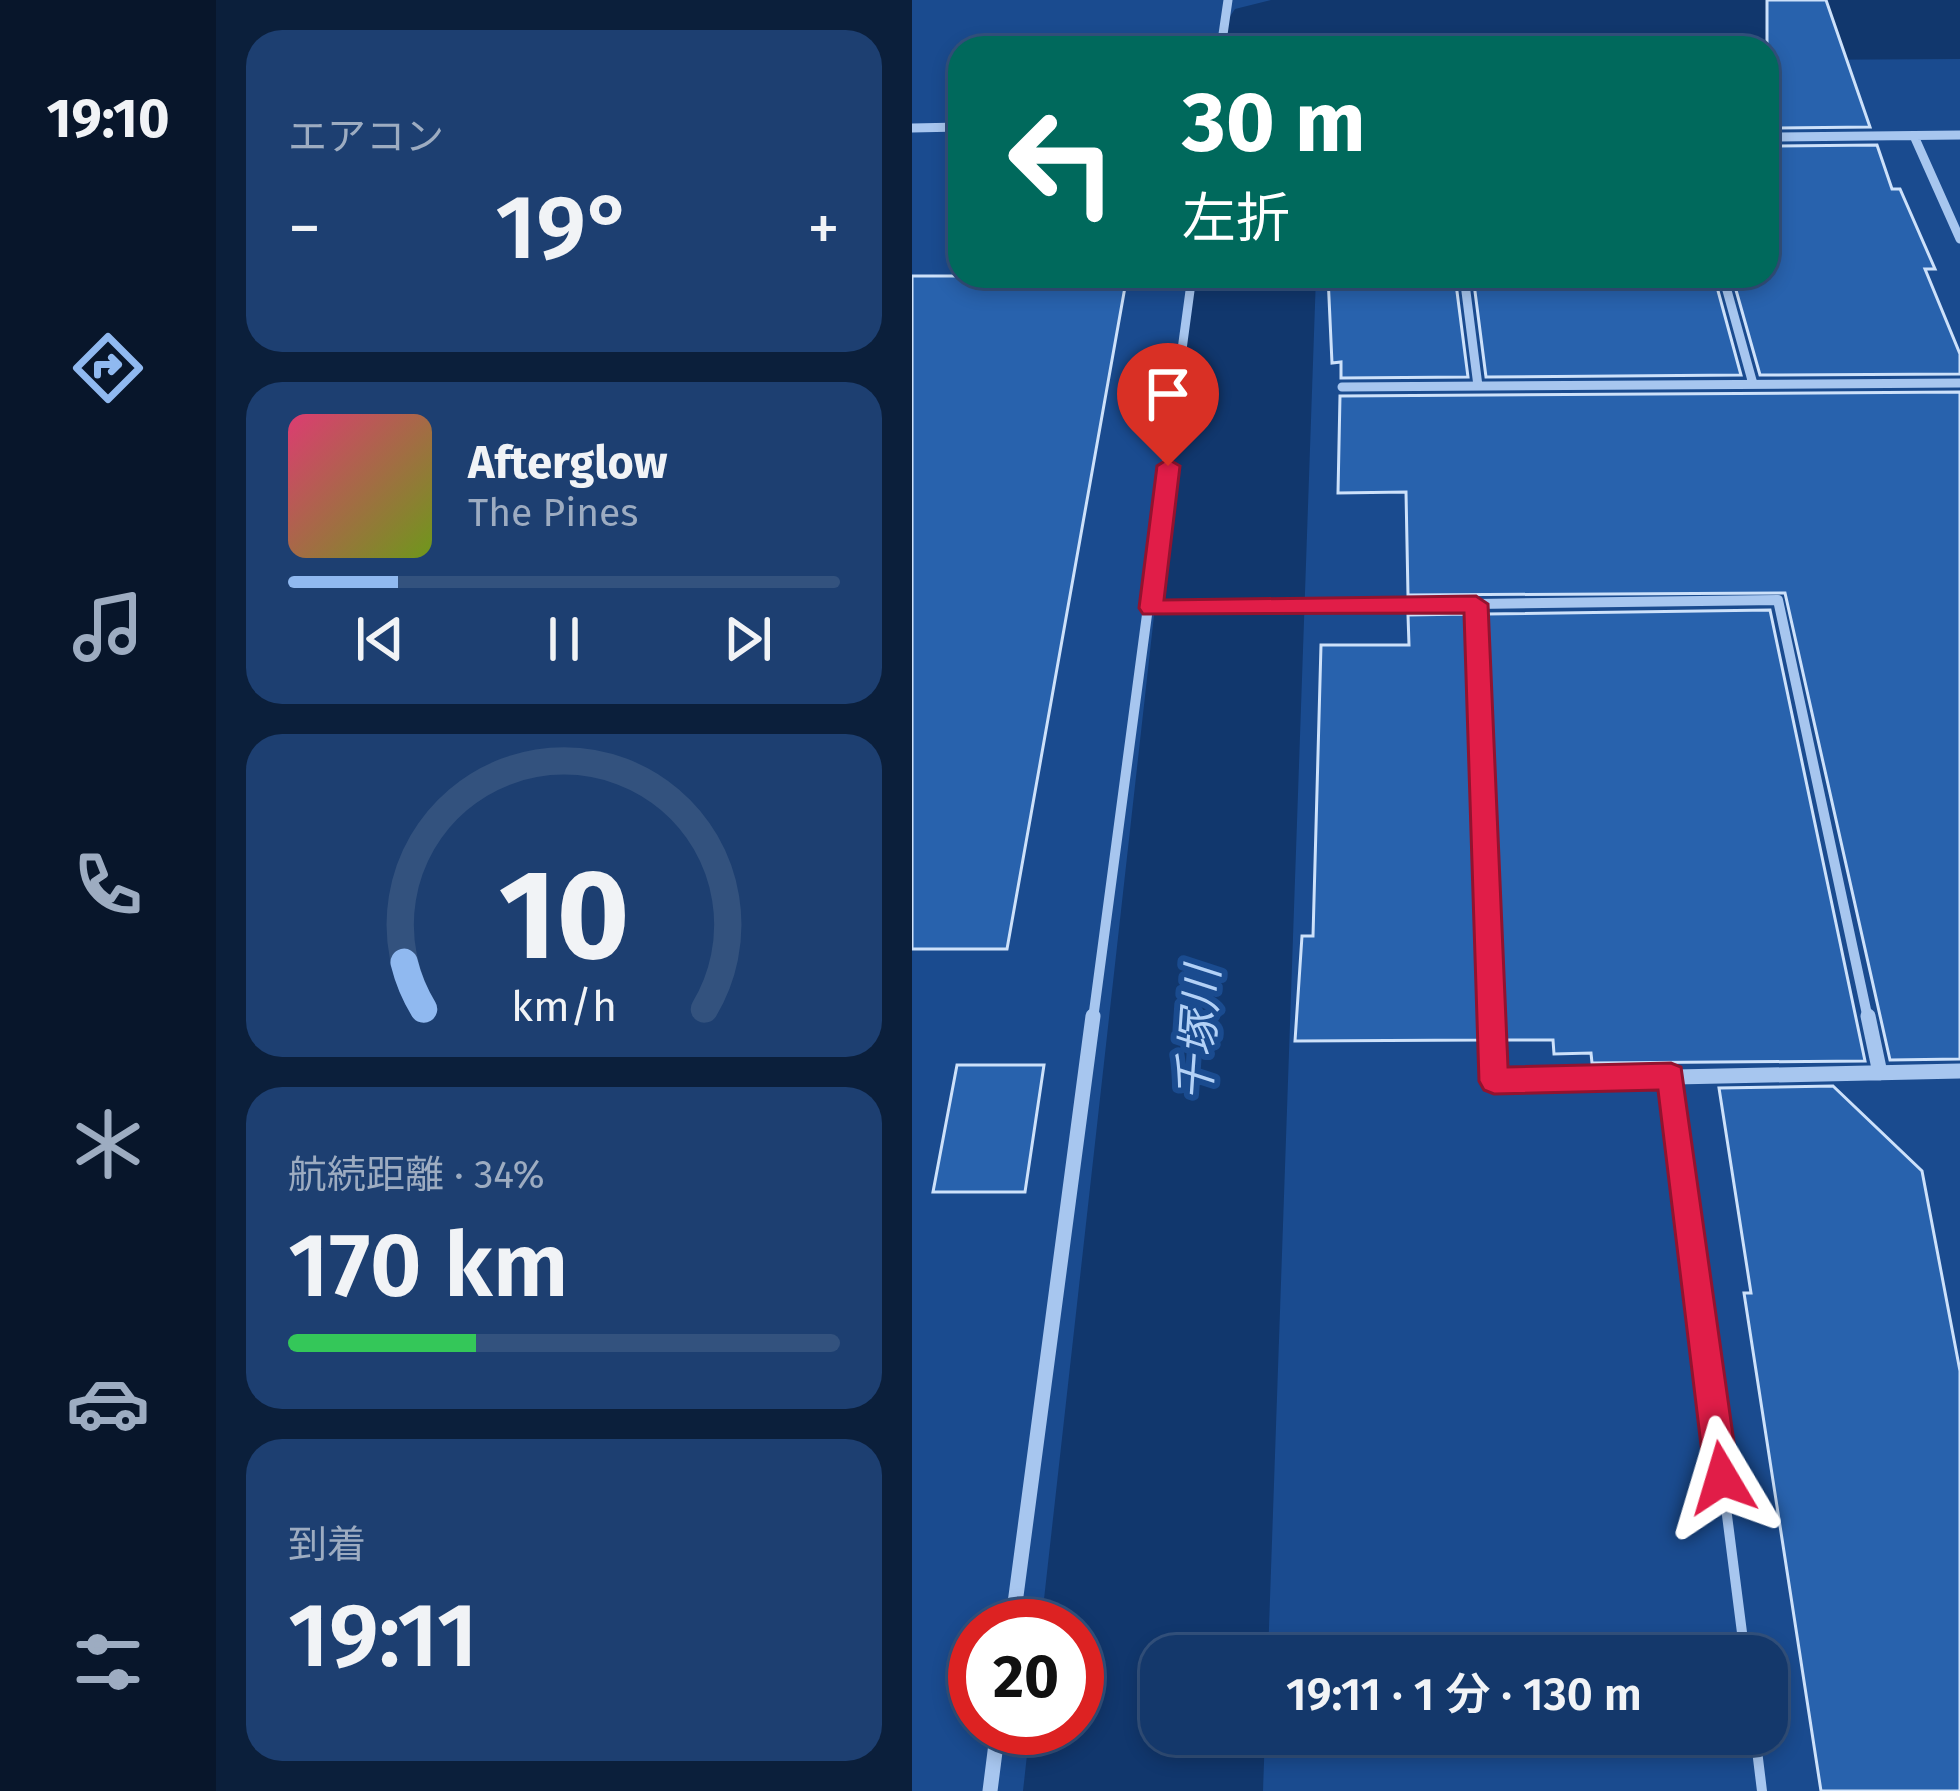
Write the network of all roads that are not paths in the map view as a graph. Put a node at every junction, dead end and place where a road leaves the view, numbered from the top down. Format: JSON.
{"nodes":[{"id":1,"x":1228,"y":0,"type":"edge"},
{"id":2,"x":1223,"y":36,"type":"edge"},
{"id":3,"x":912,"y":128,"type":"edge"},
{"id":4,"x":948,"y":128,"type":"edge"},
{"id":5,"x":1960,"y":135,"type":"edge"},
{"id":6,"x":1914,"y":136,"type":"junction"},
{"id":7,"x":1779,"y":137,"type":"edge"},
{"id":8,"x":1960,"y":239,"type":"edge"},
{"id":9,"x":1191,"y":288,"type":"edge"},
{"id":10,"x":1466,"y":288,"type":"edge"},
{"id":11,"x":1727,"y":288,"type":"edge"},
{"id":12,"x":1960,"y":383,"type":"edge"},
{"id":13,"x":1753,"y":384,"type":"junction"},
{"id":14,"x":1478,"y":386,"type":"junction"},
{"id":15,"x":1342,"y":387,"type":"dead end"},
{"id":16,"x":1476,"y":604,"type":"junction"},
{"id":17,"x":1151,"y":608,"type":"junction"},
{"id":18,"x":1880,"y":1072,"type":"junction"},
{"id":19,"x":1671,"y":1076,"type":"junction"},
{"id":20,"x":1959,"y":1076,"type":"edge"},
{"id":21,"x":1016,"y":1599,"type":"edge"},
{"id":22,"x":1742,"y":1635,"type":"edge"},
{"id":23,"x":995,"y":1755,"type":"edge"},
{"id":24,"x":1758,"y":1755,"type":"edge"},
{"id":25,"x":990,"y":1791,"type":"edge"},
{"id":26,"x":1762,"y":1791,"type":"edge"}],
"edges":[{"from":1,"to":2,"type":"street"},
{"from":3,"to":4,"type":"street"},
{"from":5,"to":6,"type":"street"},
{"from":6,"to":7,"type":"street"},
{"from":6,"to":8,"type":"street"},
{"from":9,"to":17,"type":"street"},
{"from":10,"to":14,"type":"street"},
{"from":11,"to":13,"type":"street"},
{"from":12,"to":13,"type":"street"},
{"from":13,"to":14,"type":"street"},
{"from":14,"to":15,"type":"street"},
{"from":16,"to":17,"type":"street"},
{"from":16,"to":18,"type":"street"},
{"from":16,"to":19,"type":"street"},
{"from":17,"to":21,"type":"street"},
{"from":18,"to":19,"type":"street"},
{"from":18,"to":20,"type":"street"},
{"from":19,"to":22,"type":"lane"},
{"from":23,"to":25,"type":"street"},
{"from":24,"to":26,"type":"lane"}]}
